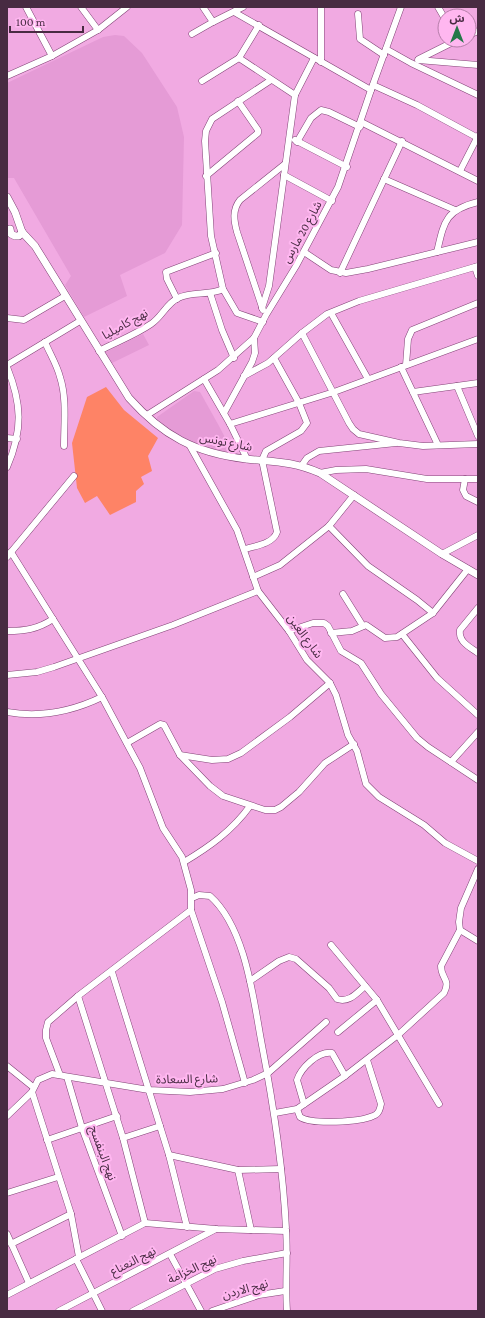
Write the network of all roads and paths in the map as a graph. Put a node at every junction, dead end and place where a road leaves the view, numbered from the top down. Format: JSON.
{"nodes":[{"id":1,"x":26,"y":7,"type":"edge"},
{"id":2,"x":81,"y":7,"type":"edge"},
{"id":3,"x":127,"y":7,"type":"edge"},
{"id":4,"x":203,"y":7,"type":"edge"},
{"id":5,"x":243,"y":7,"type":"edge"},
{"id":6,"x":321,"y":7,"type":"edge"},
{"id":7,"x":401,"y":7,"type":"edge"},
{"id":8,"x":234,"y":12,"type":"junction"},
{"id":9,"x":358,"y":14,"type":"dead end"},
{"id":10,"x":213,"y":22,"type":"junction"},
{"id":11,"x":259,"y":25,"type":"junction"},
{"id":12,"x":98,"y":30,"type":"junction"},
{"id":13,"x":192,"y":34,"type":"dead end"},
{"id":14,"x":441,"y":48,"type":"edge"},
{"id":15,"x":385,"y":52,"type":"junction"},
{"id":16,"x":52,"y":56,"type":"junction"},
{"id":17,"x":239,"y":58,"type":"junction"},
{"id":18,"x":314,"y":58,"type":"junction"},
{"id":19,"x":418,"y":60,"type":"junction"},
{"id":20,"x":321,"y":62,"type":"junction"},
{"id":21,"x":411,"y":63,"type":"junction"},
{"id":22,"x":478,"y":65,"type":"edge"},
{"id":23,"x":8,"y":73,"type":"edge"},
{"id":24,"x":270,"y":80,"type":"junction"},
{"id":25,"x":202,"y":81,"type":"dead end"},
{"id":26,"x":372,"y":88,"type":"junction"},
{"id":27,"x":295,"y":94,"type":"junction"},
{"id":28,"x":478,"y":95,"type":"edge"},
{"id":29,"x":238,"y":101,"type":"junction"},
{"id":30,"x":361,"y":125,"type":"junction"},
{"id":31,"x":478,"y":137,"type":"edge"},
{"id":32,"x":290,"y":138,"type":"junction"},
{"id":33,"x":402,"y":141,"type":"junction"},
{"id":34,"x":298,"y":142,"type":"junction"},
{"id":35,"x":285,"y":164,"type":"junction"},
{"id":36,"x":347,"y":167,"type":"junction"},
{"id":37,"x":460,"y":171,"type":"junction"},
{"id":38,"x":284,"y":175,"type":"junction"},
{"id":39,"x":206,"y":176,"type":"junction"},
{"id":40,"x":384,"y":179,"type":"junction"},
{"id":41,"x":478,"y":181,"type":"edge"},
{"id":42,"x":7,"y":197,"type":"edge"},
{"id":43,"x":332,"y":201,"type":"junction"},
{"id":44,"x":478,"y":202,"type":"edge"},
{"id":45,"x":455,"y":210,"type":"junction"},
{"id":46,"x":20,"y":228,"type":"junction"},
{"id":47,"x":8,"y":229,"type":"edge"},
{"id":48,"x":478,"y":242,"type":"edge"},
{"id":49,"x":304,"y":252,"type":"junction"},
{"id":50,"x":437,"y":252,"type":"junction"},
{"id":51,"x":216,"y":254,"type":"junction"},
{"id":52,"x":476,"y":266,"type":"edge"},
{"id":53,"x":340,"y":273,"type":"junction"},
{"id":54,"x":478,"y":276,"type":"edge"},
{"id":55,"x":223,"y":289,"type":"junction"},
{"id":56,"x":210,"y":293,"type":"junction"},
{"id":57,"x":65,"y":296,"type":"junction"},
{"id":58,"x":177,"y":299,"type":"junction"},
{"id":59,"x":478,"y":303,"type":"edge"},
{"id":60,"x":264,"y":312,"type":"junction"},
{"id":61,"x":331,"y":312,"type":"junction"},
{"id":62,"x":7,"y":318,"type":"edge"},
{"id":63,"x":80,"y":321,"type":"junction"},
{"id":64,"x":263,"y":322,"type":"junction"},
{"id":65,"x":302,"y":333,"type":"junction"},
{"id":66,"x":254,"y":338,"type":"junction"},
{"id":67,"x":478,"y":339,"type":"edge"},
{"id":68,"x":45,"y":342,"type":"junction"},
{"id":69,"x":99,"y":351,"type":"junction"},
{"id":70,"x":234,"y":358,"type":"junction"},
{"id":71,"x":274,"y":358,"type":"junction"},
{"id":72,"x":7,"y":366,"type":"edge"},
{"id":73,"x":404,"y":366,"type":"junction"},
{"id":74,"x":244,"y":376,"type":"junction"},
{"id":75,"x":368,"y":379,"type":"junction"},
{"id":76,"x":204,"y":380,"type":"junction"},
{"id":77,"x":478,"y":383,"type":"edge"},
{"id":78,"x":456,"y":386,"type":"junction"},
{"id":79,"x":334,"y":392,"type":"junction"},
{"id":80,"x":413,"y":392,"type":"junction"},
{"id":81,"x":299,"y":403,"type":"junction"},
{"id":82,"x":224,"y":413,"type":"junction"},
{"id":83,"x":147,"y":415,"type":"junction"},
{"id":84,"x":230,"y":424,"type":"junction"},
{"id":85,"x":478,"y":436,"type":"edge"},
{"id":86,"x":7,"y":438,"type":"edge"},
{"id":87,"x":17,"y":439,"type":"junction"},
{"id":88,"x":399,"y":443,"type":"junction"},
{"id":89,"x":478,"y":444,"type":"edge"},
{"id":90,"x":438,"y":445,"type":"junction"},
{"id":91,"x":64,"y":446,"type":"dead end"},
{"id":92,"x":190,"y":446,"type":"junction"},
{"id":93,"x":247,"y":459,"type":"junction"},
{"id":94,"x":262,"y":460,"type":"junction"},
{"id":95,"x":302,"y":465,"type":"junction"},
{"id":96,"x":7,"y":467,"type":"edge"},
{"id":97,"x":320,"y":473,"type":"junction"},
{"id":98,"x":74,"y":476,"type":"dead end"},
{"id":99,"x":465,"y":479,"type":"junction"},
{"id":100,"x":478,"y":479,"type":"edge"},
{"id":101,"x":354,"y":495,"type":"junction"},
{"id":102,"x":478,"y":502,"type":"edge"},
{"id":103,"x":329,"y":526,"type":"junction"},
{"id":104,"x":478,"y":535,"type":"edge"},
{"id":105,"x":245,"y":549,"type":"junction"},
{"id":106,"x":442,"y":554,"type":"junction"},
{"id":107,"x":9,"y":555,"type":"edge"},
{"id":108,"x":468,"y":569,"type":"junction"},
{"id":109,"x":478,"y":575,"type":"edge"},
{"id":110,"x":253,"y":577,"type":"junction"},
{"id":111,"x":258,"y":591,"type":"junction"},
{"id":112,"x":343,"y":594,"type":"dead end"},
{"id":113,"x":478,"y":608,"type":"edge"},
{"id":114,"x":433,"y":613,"type":"junction"},
{"id":115,"x":53,"y":619,"type":"junction"},
{"id":116,"x":363,"y":626,"type":"junction"},
{"id":117,"x":7,"y":631,"type":"edge"},
{"id":118,"x":289,"y":631,"type":"junction"},
{"id":119,"x":332,"y":633,"type":"junction"},
{"id":120,"x":402,"y":634,"type":"junction"},
{"id":121,"x":478,"y":653,"type":"edge"},
{"id":122,"x":77,"y":659,"type":"junction"},
{"id":123,"x":7,"y":675,"type":"edge"},
{"id":124,"x":330,"y":684,"type":"junction"},
{"id":125,"x":102,"y":697,"type":"junction"},
{"id":126,"x":7,"y":712,"type":"edge"},
{"id":127,"x":478,"y":715,"type":"edge"},
{"id":128,"x":478,"y":732,"type":"edge"},
{"id":129,"x":127,"y":743,"type":"junction"},
{"id":130,"x":354,"y":744,"type":"junction"},
{"id":131,"x":180,"y":755,"type":"junction"},
{"id":132,"x":451,"y":762,"type":"junction"},
{"id":133,"x":478,"y":780,"type":"edge"},
{"id":134,"x":250,"y":806,"type":"junction"},
{"id":135,"x":478,"y":861,"type":"edge"},
{"id":136,"x":184,"y":862,"type":"junction"},
{"id":137,"x":478,"y":869,"type":"edge"},
{"id":138,"x":192,"y":898,"type":"junction"},
{"id":139,"x":191,"y":910,"type":"junction"},
{"id":140,"x":460,"y":930,"type":"junction"},
{"id":141,"x":478,"y":941,"type":"edge"},
{"id":142,"x":331,"y":945,"type":"dead end"},
{"id":143,"x":112,"y":972,"type":"junction"},
{"id":144,"x":250,"y":981,"type":"junction"},
{"id":145,"x":365,"y":986,"type":"junction"},
{"id":146,"x":78,"y":996,"type":"junction"},
{"id":147,"x":376,"y":1000,"type":"junction"},
{"id":148,"x":326,"y":1022,"type":"dead end"},
{"id":149,"x":338,"y":1032,"type":"dead end"},
{"id":150,"x":398,"y":1035,"type":"junction"},
{"id":151,"x":367,"y":1060,"type":"junction"},
{"id":152,"x":7,"y":1066,"type":"edge"},
{"id":153,"x":268,"y":1073,"type":"junction"},
{"id":154,"x":64,"y":1076,"type":"junction"},
{"id":155,"x":345,"y":1076,"type":"junction"},
{"id":156,"x":106,"y":1083,"type":"junction"},
{"id":157,"x":245,"y":1083,"type":"junction"},
{"id":158,"x":33,"y":1090,"type":"junction"},
{"id":159,"x":149,"y":1090,"type":"junction"},
{"id":160,"x":304,"y":1104,"type":"junction"},
{"id":161,"x":439,"y":1104,"type":"dead end"},
{"id":162,"x":297,"y":1109,"type":"junction"},
{"id":163,"x":275,"y":1112,"type":"junction"},
{"id":164,"x":7,"y":1116,"type":"edge"},
{"id":165,"x":117,"y":1116,"type":"junction"},
{"id":166,"x":160,"y":1126,"type":"junction"},
{"id":167,"x":82,"y":1128,"type":"junction"},
{"id":168,"x":123,"y":1138,"type":"junction"},
{"id":169,"x":47,"y":1140,"type":"junction"},
{"id":170,"x":169,"y":1155,"type":"junction"},
{"id":171,"x":281,"y":1169,"type":"junction"},
{"id":172,"x":238,"y":1170,"type":"junction"},
{"id":173,"x":58,"y":1177,"type":"junction"},
{"id":174,"x":7,"y":1193,"type":"edge"},
{"id":175,"x":71,"y":1214,"type":"junction"},
{"id":176,"x":145,"y":1223,"type":"junction"},
{"id":177,"x":187,"y":1227,"type":"junction"},
{"id":178,"x":216,"y":1229,"type":"junction"},
{"id":179,"x":251,"y":1230,"type":"junction"},
{"id":180,"x":286,"y":1231,"type":"junction"},
{"id":181,"x":7,"y":1234,"type":"edge"},
{"id":182,"x":122,"y":1236,"type":"junction"},
{"id":183,"x":11,"y":1244,"type":"junction"},
{"id":184,"x":286,"y":1253,"type":"junction"},
{"id":185,"x":170,"y":1254,"type":"junction"},
{"id":186,"x":77,"y":1258,"type":"junction"},
{"id":187,"x":29,"y":1283,"type":"junction"},
{"id":188,"x":186,"y":1284,"type":"junction"},
{"id":189,"x":285,"y":1291,"type":"junction"},
{"id":190,"x":93,"y":1294,"type":"junction"},
{"id":191,"x":7,"y":1295,"type":"edge"},
{"id":192,"x":59,"y":1311,"type":"edge"},
{"id":193,"x":102,"y":1311,"type":"edge"},
{"id":194,"x":133,"y":1311,"type":"edge"},
{"id":195,"x":201,"y":1311,"type":"edge"},
{"id":196,"x":212,"y":1311,"type":"edge"},
{"id":197,"x":287,"y":1311,"type":"edge"}],
"edges":[{"from":1,"to":16,"type":"street"},
{"from":2,"to":12,"type":"street"},
{"from":3,"to":12,"type":"street"},
{"from":4,"to":10,"type":"street"},
{"from":5,"to":8,"type":"street"},
{"from":6,"to":20,"type":"street"},
{"from":7,"to":15,"type":"street","name":"شارع 20 مارس"},
{"from":8,"to":10,"type":"street"},
{"from":8,"to":11,"type":"street"},
{"from":9,"to":15,"type":"street"},
{"from":10,"to":13,"type":"street"},
{"from":11,"to":17,"type":"street"},
{"from":11,"to":18,"type":"street"},
{"from":12,"to":16,"type":"street"},
{"from":14,"to":19,"type":"street"},
{"from":15,"to":21,"type":"street"},
{"from":15,"to":26,"type":"street","name":"شارع 20 مارس"},
{"from":16,"to":23,"type":"street"},
{"from":17,"to":24,"type":"street"},
{"from":17,"to":25,"type":"street"},
{"from":18,"to":20,"type":"street"},
{"from":18,"to":27,"type":"street"},
{"from":19,"to":21,"type":"street"},
{"from":19,"to":22,"type":"street"},
{"from":20,"to":26,"type":"street"},
{"from":21,"to":28,"type":"street"},
{"from":24,"to":27,"type":"street"},
{"from":24,"to":29,"type":"street"},
{"from":26,"to":30,"type":"street","name":"شارع 20 مارس"},
{"from":26,"to":31,"type":"street"},
{"from":27,"to":32,"type":"street"},
{"from":29,"to":39,"type":"street"},
{"from":29,"to":39,"type":"street"},
{"from":30,"to":33,"type":"street"},
{"from":30,"to":34,"type":"street"},
{"from":30,"to":36,"type":"street","name":"شارع 20 مارس"},
{"from":31,"to":37,"type":"street"},
{"from":32,"to":34,"type":"street"},
{"from":32,"to":35,"type":"street"},
{"from":33,"to":37,"type":"street"},
{"from":33,"to":40,"type":"street"},
{"from":34,"to":36,"type":"street"},
{"from":35,"to":38,"type":"street"},
{"from":35,"to":60,"type":"street"},
{"from":36,"to":43,"type":"street","name":"شارع 20 مارس"},
{"from":37,"to":41,"type":"street"},
{"from":38,"to":43,"type":"street"},
{"from":38,"to":60,"type":"street"},
{"from":39,"to":51,"type":"street"},
{"from":40,"to":45,"type":"street"},
{"from":40,"to":53,"type":"street"},
{"from":42,"to":46,"type":"street"},
{"from":43,"to":49,"type":"street","name":"شارع 20 مارس"},
{"from":44,"to":45,"type":"street"},
{"from":45,"to":50,"type":"street"},
{"from":46,"to":47,"type":"street"},
{"from":46,"to":47,"type":"street"},
{"from":46,"to":57,"type":"street","name":"شارع تونس"},
{"from":48,"to":50,"type":"street"},
{"from":49,"to":53,"type":"street"},
{"from":49,"to":60,"type":"street","name":"شارع 20 مارس"},
{"from":50,"to":53,"type":"street"},
{"from":51,"to":55,"type":"street"},
{"from":51,"to":58,"type":"street"},
{"from":52,"to":54,"type":"street"},
{"from":52,"to":61,"type":"street"},
{"from":55,"to":56,"type":"street","name":"نهج كاميليا"},
{"from":55,"to":64,"type":"street"},
{"from":56,"to":58,"type":"street","name":"نهج كاميليا"},
{"from":56,"to":70,"type":"street"},
{"from":57,"to":62,"type":"street"},
{"from":57,"to":63,"type":"street","name":"شارع تونس"},
{"from":58,"to":69,"type":"street","name":"نهج كاميليا"},
{"from":59,"to":73,"type":"street"},
{"from":60,"to":64,"type":"street","name":"شارع 20 مارس"},
{"from":61,"to":65,"type":"street"},
{"from":61,"to":75,"type":"street"},
{"from":63,"to":68,"type":"street"},
{"from":63,"to":69,"type":"street","name":"شارع تونس"},
{"from":64,"to":66,"type":"street","name":"شارع 20 مارس"},
{"from":65,"to":71,"type":"street"},
{"from":65,"to":79,"type":"street"},
{"from":66,"to":70,"type":"street","name":"شارع 20 مارس"},
{"from":66,"to":74,"type":"street"},
{"from":67,"to":73,"type":"street"},
{"from":68,"to":72,"type":"street"},
{"from":68,"to":91,"type":"street"},
{"from":69,"to":83,"type":"street","name":"شارع تونس"},
{"from":70,"to":76,"type":"street","name":"شارع 20 مارس"},
{"from":71,"to":74,"type":"street"},
{"from":71,"to":81,"type":"street"},
{"from":72,"to":87,"type":"street"},
{"from":73,"to":75,"type":"street"},
{"from":73,"to":80,"type":"street"},
{"from":74,"to":82,"type":"street"},
{"from":75,"to":79,"type":"street"},
{"from":76,"to":82,"type":"street"},
{"from":76,"to":83,"type":"street","name":"شارع 20 مارس"},
{"from":77,"to":78,"type":"street"},
{"from":78,"to":80,"type":"street"},
{"from":78,"to":85,"type":"street"},
{"from":79,"to":81,"type":"street"},
{"from":79,"to":88,"type":"street"},
{"from":80,"to":90,"type":"street"},
{"from":81,"to":84,"type":"street"},
{"from":81,"to":94,"type":"street"},
{"from":82,"to":84,"type":"street"},
{"from":83,"to":92,"type":"street","name":"شارع تونس"},
{"from":84,"to":93,"type":"street"},
{"from":86,"to":87,"type":"street"},
{"from":87,"to":96,"type":"street"},
{"from":88,"to":90,"type":"street"},
{"from":88,"to":95,"type":"street"},
{"from":89,"to":90,"type":"street"},
{"from":92,"to":93,"type":"street","name":"شارع تونس"},
{"from":92,"to":105,"type":"street","name":"شارع العين"},
{"from":93,"to":94,"type":"street","name":"شارع تونس"},
{"from":94,"to":95,"type":"street","name":"شارع تونس"},
{"from":94,"to":105,"type":"street"},
{"from":95,"to":97,"type":"street","name":"شارع تونس"},
{"from":97,"to":99,"type":"street"},
{"from":97,"to":101,"type":"street","name":"شارع تونس"},
{"from":98,"to":107,"type":"street"},
{"from":99,"to":100,"type":"street"},
{"from":99,"to":102,"type":"street"},
{"from":101,"to":103,"type":"street"},
{"from":101,"to":106,"type":"street","name":"شارع تونس"},
{"from":103,"to":110,"type":"street"},
{"from":103,"to":114,"type":"street"},
{"from":104,"to":106,"type":"street"},
{"from":105,"to":110,"type":"street","name":"شارع العين"},
{"from":106,"to":108,"type":"street","name":"شارع تونس"},
{"from":107,"to":115,"type":"street"},
{"from":108,"to":109,"type":"street","name":"شارع تونس"},
{"from":108,"to":114,"type":"street"},
{"from":110,"to":111,"type":"street","name":"شارع العين"},
{"from":111,"to":118,"type":"street","name":"شارع العين"},
{"from":111,"to":122,"type":"street"},
{"from":112,"to":116,"type":"street"},
{"from":113,"to":121,"type":"street"},
{"from":114,"to":120,"type":"street"},
{"from":115,"to":117,"type":"street"},
{"from":115,"to":122,"type":"street"},
{"from":116,"to":119,"type":"street"},
{"from":116,"to":120,"type":"street"},
{"from":118,"to":119,"type":"street"},
{"from":118,"to":124,"type":"street","name":"شارع العين"},
{"from":119,"to":132,"type":"street"},
{"from":120,"to":127,"type":"street"},
{"from":122,"to":123,"type":"street"},
{"from":122,"to":125,"type":"street"},
{"from":124,"to":130,"type":"street","name":"شارع العين"},
{"from":124,"to":131,"type":"street"},
{"from":125,"to":126,"type":"street"},
{"from":125,"to":129,"type":"street"},
{"from":128,"to":132,"type":"street"},
{"from":129,"to":131,"type":"street"},
{"from":129,"to":136,"type":"street"},
{"from":130,"to":134,"type":"street"},
{"from":130,"to":135,"type":"street","name":"شارع العين"},
{"from":131,"to":134,"type":"street"},
{"from":132,"to":133,"type":"street"},
{"from":134,"to":136,"type":"street"},
{"from":136,"to":138,"type":"street"},
{"from":137,"to":140,"type":"street"},
{"from":138,"to":139,"type":"street"},
{"from":138,"to":144,"type":"street"},
{"from":139,"to":143,"type":"street","name":"نهج البنفسج"},
{"from":139,"to":157,"type":"street"},
{"from":140,"to":141,"type":"street"},
{"from":140,"to":150,"type":"street"},
{"from":142,"to":145,"type":"street"},
{"from":143,"to":146,"type":"street","name":"نهج البنفسج"},
{"from":143,"to":159,"type":"street"},
{"from":144,"to":145,"type":"street"},
{"from":144,"to":153,"type":"street"},
{"from":145,"to":147,"type":"street"},
{"from":146,"to":154,"type":"street","name":"نهج البنفسج"},
{"from":146,"to":156,"type":"street"},
{"from":147,"to":149,"type":"street"},
{"from":147,"to":150,"type":"street"},
{"from":148,"to":153,"type":"street","name":"شارع السعادة"},
{"from":150,"to":151,"type":"street"},
{"from":150,"to":161,"type":"street"},
{"from":151,"to":155,"type":"street"},
{"from":151,"to":162,"type":"street"},
{"from":152,"to":158,"type":"street"},
{"from":153,"to":157,"type":"street","name":"شارع السعادة"},
{"from":153,"to":163,"type":"street"},
{"from":154,"to":156,"type":"street","name":"شارع السعادة"},
{"from":154,"to":158,"type":"street","name":"شارع السعادة"},
{"from":154,"to":167,"type":"street","name":"نهج البنفسج"},
{"from":155,"to":160,"type":"street"},
{"from":155,"to":160,"type":"street"},
{"from":156,"to":159,"type":"street","name":"شارع السعادة"},
{"from":156,"to":165,"type":"street"},
{"from":157,"to":159,"type":"street","name":"شارع السعادة"},
{"from":158,"to":164,"type":"street","name":"شارع السعادة"},
{"from":158,"to":169,"type":"street"},
{"from":159,"to":166,"type":"street"},
{"from":160,"to":162,"type":"street"},
{"from":162,"to":163,"type":"street"},
{"from":163,"to":171,"type":"street"},
{"from":165,"to":167,"type":"street"},
{"from":165,"to":168,"type":"street"},
{"from":166,"to":168,"type":"street"},
{"from":166,"to":170,"type":"street"},
{"from":167,"to":169,"type":"street"},
{"from":167,"to":182,"type":"street","name":"نهج البنفسج"},
{"from":168,"to":176,"type":"street"},
{"from":169,"to":173,"type":"street"},
{"from":170,"to":172,"type":"street"},
{"from":170,"to":177,"type":"street"},
{"from":171,"to":172,"type":"street"},
{"from":171,"to":180,"type":"street"},
{"from":172,"to":179,"type":"street"},
{"from":173,"to":174,"type":"street"},
{"from":173,"to":175,"type":"street"},
{"from":175,"to":183,"type":"street"},
{"from":175,"to":186,"type":"street"},
{"from":176,"to":177,"type":"street"},
{"from":176,"to":182,"type":"street"},
{"from":177,"to":178,"type":"street"},
{"from":178,"to":179,"type":"street"},
{"from":178,"to":185,"type":"street","name":"نهج النعناع"},
{"from":179,"to":180,"type":"street"},
{"from":180,"to":184,"type":"street"},
{"from":181,"to":183,"type":"street"},
{"from":182,"to":186,"type":"street"},
{"from":183,"to":187,"type":"street"},
{"from":184,"to":188,"type":"street","name":"نهج الخزامة"},
{"from":184,"to":189,"type":"street"},
{"from":185,"to":188,"type":"street"},
{"from":185,"to":190,"type":"street","name":"نهج النعناع"},
{"from":186,"to":187,"type":"street"},
{"from":186,"to":190,"type":"street"},
{"from":187,"to":191,"type":"street"},
{"from":188,"to":194,"type":"street","name":"نهج الخزامة"},
{"from":188,"to":195,"type":"street"},
{"from":189,"to":196,"type":"street","name":"نهج الاردن"},
{"from":189,"to":197,"type":"street"},
{"from":190,"to":192,"type":"street","name":"نهج النعناع"},
{"from":190,"to":193,"type":"street"}]}
